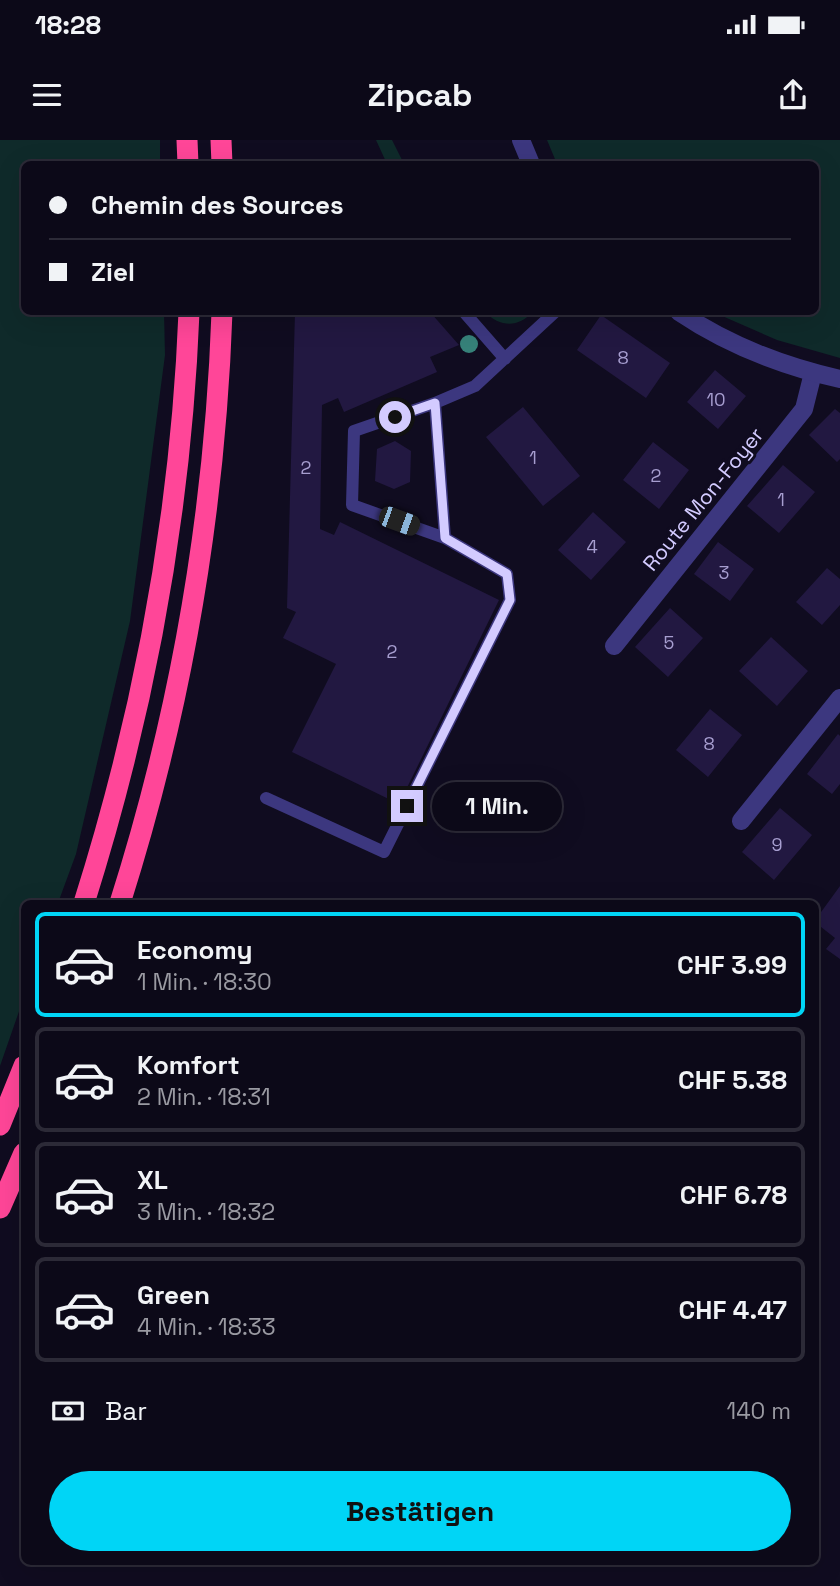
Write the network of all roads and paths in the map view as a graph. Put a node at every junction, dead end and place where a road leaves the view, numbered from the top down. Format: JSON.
{"nodes":[{"id":1,"x":187,"y":140,"type":"edge"},
{"id":2,"x":220,"y":140,"type":"edge"},
{"id":3,"x":521,"y":140,"type":"edge"},
{"id":4,"x":188,"y":161,"type":"edge"},
{"id":5,"x":222,"y":161,"type":"edge"},
{"id":6,"x":530,"y":161,"type":"edge"},
{"id":7,"x":188,"y":315,"type":"edge"},
{"id":8,"x":222,"y":315,"type":"edge"},
{"id":9,"x":467,"y":315,"type":"edge"},
{"id":10,"x":552,"y":315,"type":"edge"},
{"id":11,"x":683,"y":315,"type":"edge"},
{"id":12,"x":505,"y":359,"type":"junction"},
{"id":13,"x":813,"y":373,"type":"junction"},
{"id":14,"x":840,"y":379,"type":"edge"},
{"id":15,"x":435,"y":403,"type":"junction"},
{"id":16,"x":445,"y":538,"type":"junction"},
{"id":17,"x":614,"y":646,"type":"dead end"},
{"id":18,"x":840,"y":698,"type":"edge"},
{"id":19,"x":266,"y":798,"type":"dead end"},
{"id":20,"x":741,"y":821,"type":"dead end"},
{"id":21,"x":86,"y":900,"type":"edge"},
{"id":22,"x":121,"y":900,"type":"edge"},
{"id":23,"x":21,"y":1073,"type":"edge"},
{"id":24,"x":0,"y":1125,"type":"edge"},
{"id":25,"x":21,"y":1160,"type":"edge"},
{"id":26,"x":0,"y":1208,"type":"edge"}],
"edges":[{"from":1,"to":4,"type":"highway"},
{"from":2,"to":5,"type":"highway"},
{"from":3,"to":6,"type":"street"},
{"from":7,"to":21,"type":"highway"},
{"from":8,"to":22,"type":"highway"},
{"from":9,"to":12,"type":"lane"},
{"from":10,"to":12,"type":"lane"},
{"from":11,"to":13,"type":"street"},
{"from":12,"to":15,"type":"lane"},
{"from":13,"to":14,"type":"street"},
{"from":13,"to":17,"type":"street","name":"Route Mon-Foyer"},
{"from":15,"to":16,"type":"lane"},
{"from":15,"to":16,"type":"lane"},
{"from":16,"to":19,"type":"lane"},
{"from":18,"to":20,"type":"street"},
{"from":23,"to":24,"type":"highway"},
{"from":25,"to":26,"type":"highway"}]}
